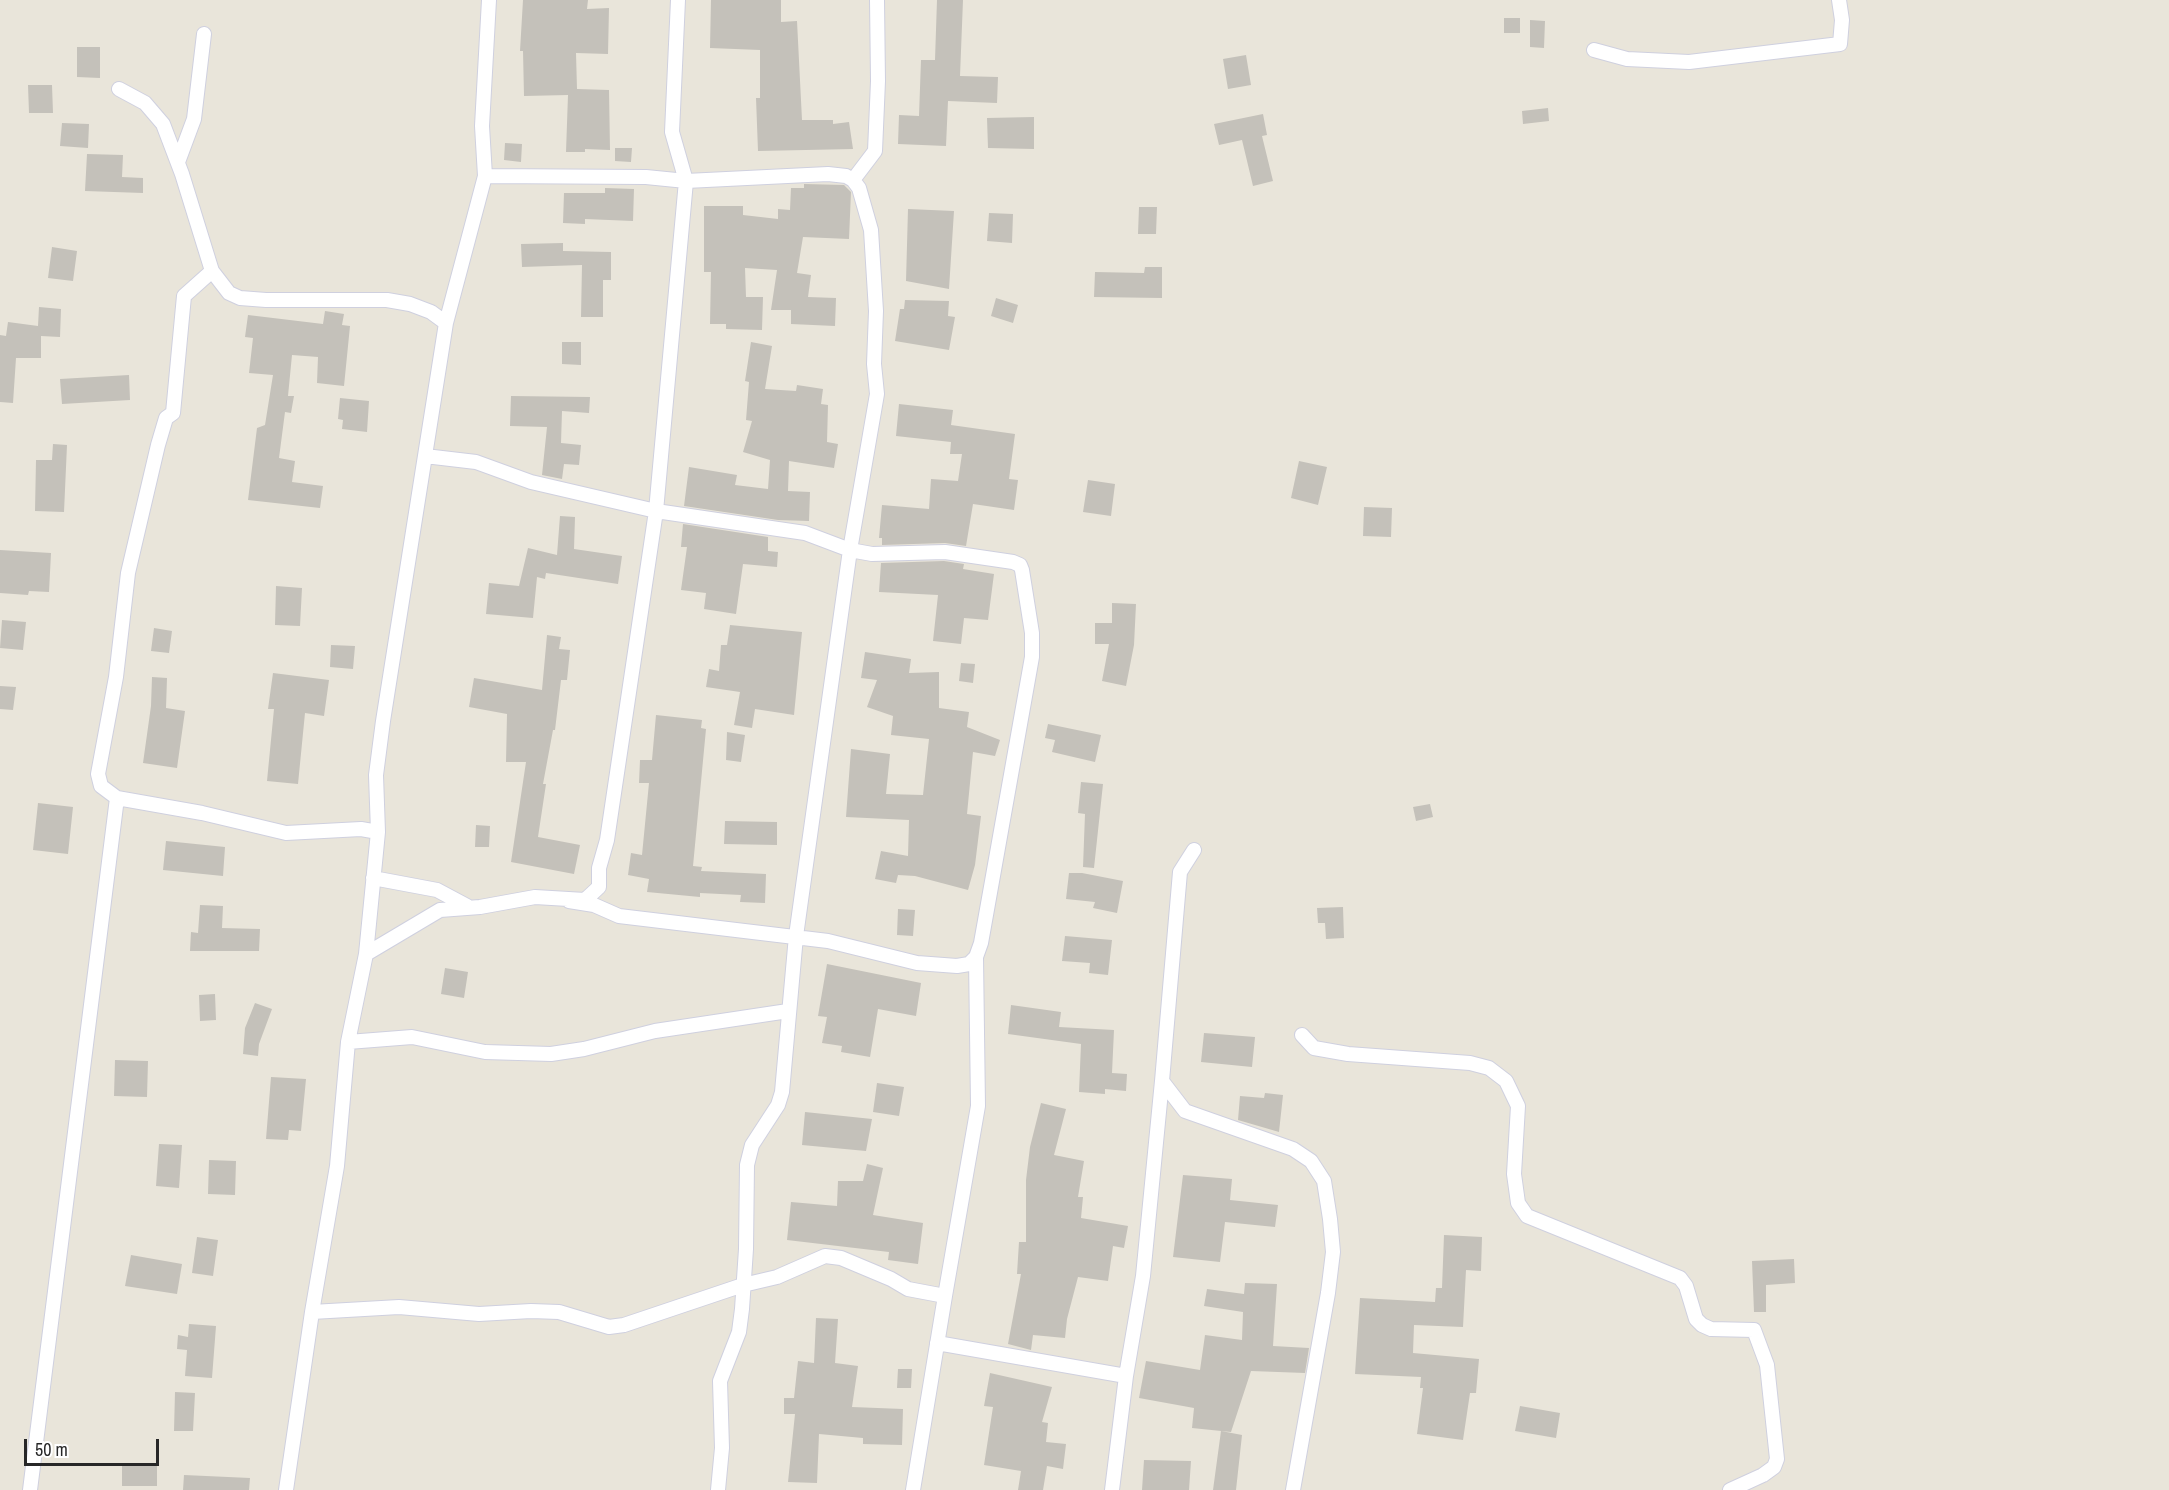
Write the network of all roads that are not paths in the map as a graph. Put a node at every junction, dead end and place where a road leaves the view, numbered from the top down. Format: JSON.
{"nodes":[{"id":1,"x":489,"y":0,"type":"edge"},
{"id":2,"x":678,"y":0,"type":"edge"},
{"id":3,"x":877,"y":0,"type":"edge"},
{"id":4,"x":1839,"y":0,"type":"edge"},
{"id":5,"x":204,"y":34,"type":"dead end"},
{"id":6,"x":1594,"y":50,"type":"dead end"},
{"id":7,"x":119,"y":89,"type":"dead end"},
{"id":8,"x":178,"y":162,"type":"junction"},
{"id":9,"x":484,"y":176,"type":"junction"},
{"id":10,"x":853,"y":180,"type":"junction"},
{"id":11,"x":686,"y":182,"type":"junction"},
{"id":12,"x":212,"y":272,"type":"junction"},
{"id":13,"x":446,"y":323,"type":"junction"},
{"id":14,"x":425,"y":456,"type":"junction"},
{"id":15,"x":656,"y":512,"type":"junction"},
{"id":16,"x":850,"y":550,"type":"junction"},
{"id":17,"x":117,"y":798,"type":"junction"},
{"id":18,"x":378,"y":832,"type":"junction"},
{"id":19,"x":1194,"y":850,"type":"dead end"},
{"id":20,"x":373,"y":878,"type":"junction"},
{"id":21,"x":569,"y":901,"type":"junction"},
{"id":22,"x":468,"y":907,"type":"junction"},
{"id":23,"x":796,"y":936,"type":"junction"},
{"id":24,"x":366,"y":954,"type":"junction"},
{"id":25,"x":976,"y":957,"type":"junction"},
{"id":26,"x":788,"y":1011,"type":"junction"},
{"id":27,"x":1302,"y":1035,"type":"dead end"},
{"id":28,"x":348,"y":1042,"type":"junction"},
{"id":29,"x":1162,"y":1081,"type":"junction"},
{"id":30,"x":743,"y":1285,"type":"junction"},
{"id":31,"x":945,"y":1296,"type":"junction"},
{"id":32,"x":312,"y":1312,"type":"junction"},
{"id":33,"x":937,"y":1343,"type":"junction"},
{"id":34,"x":1126,"y":1376,"type":"junction"},
{"id":35,"x":30,"y":1490,"type":"edge"},
{"id":36,"x":286,"y":1490,"type":"edge"},
{"id":37,"x":718,"y":1490,"type":"edge"},
{"id":38,"x":913,"y":1490,"type":"edge"},
{"id":39,"x":1112,"y":1490,"type":"edge"},
{"id":40,"x":1293,"y":1490,"type":"edge"},
{"id":41,"x":1730,"y":1490,"type":"edge"}],
"edges":[{"from":1,"to":9,"type":"street"},
{"from":2,"to":11,"type":"street"},
{"from":3,"to":10,"type":"street"},
{"from":4,"to":6,"type":"street"},
{"from":5,"to":8,"type":"street"},
{"from":7,"to":8,"type":"street"},
{"from":8,"to":12,"type":"street"},
{"from":9,"to":11,"type":"street"},
{"from":9,"to":13,"type":"street"},
{"from":10,"to":11,"type":"street"},
{"from":10,"to":16,"type":"street"},
{"from":11,"to":15,"type":"street"},
{"from":12,"to":13,"type":"street"},
{"from":12,"to":17,"type":"street"},
{"from":13,"to":14,"type":"street"},
{"from":14,"to":15,"type":"street"},
{"from":14,"to":18,"type":"street"},
{"from":15,"to":16,"type":"street"},
{"from":15,"to":21,"type":"street"},
{"from":16,"to":23,"type":"street"},
{"from":16,"to":25,"type":"street"},
{"from":17,"to":18,"type":"street"},
{"from":17,"to":35,"type":"street"},
{"from":18,"to":20,"type":"street"},
{"from":19,"to":29,"type":"street"},
{"from":20,"to":22,"type":"street"},
{"from":20,"to":24,"type":"street"},
{"from":21,"to":22,"type":"street"},
{"from":21,"to":23,"type":"street"},
{"from":22,"to":24,"type":"street"},
{"from":23,"to":25,"type":"street"},
{"from":23,"to":26,"type":"street"},
{"from":24,"to":28,"type":"street"},
{"from":25,"to":31,"type":"street"},
{"from":26,"to":28,"type":"street"},
{"from":26,"to":30,"type":"street"},
{"from":27,"to":41,"type":"street"},
{"from":28,"to":32,"type":"street"},
{"from":29,"to":34,"type":"street"},
{"from":29,"to":40,"type":"street"},
{"from":30,"to":31,"type":"street"},
{"from":30,"to":32,"type":"street"},
{"from":30,"to":37,"type":"street"},
{"from":31,"to":33,"type":"street"},
{"from":32,"to":36,"type":"street"},
{"from":33,"to":34,"type":"street"},
{"from":33,"to":38,"type":"street"},
{"from":34,"to":39,"type":"street"}]}
